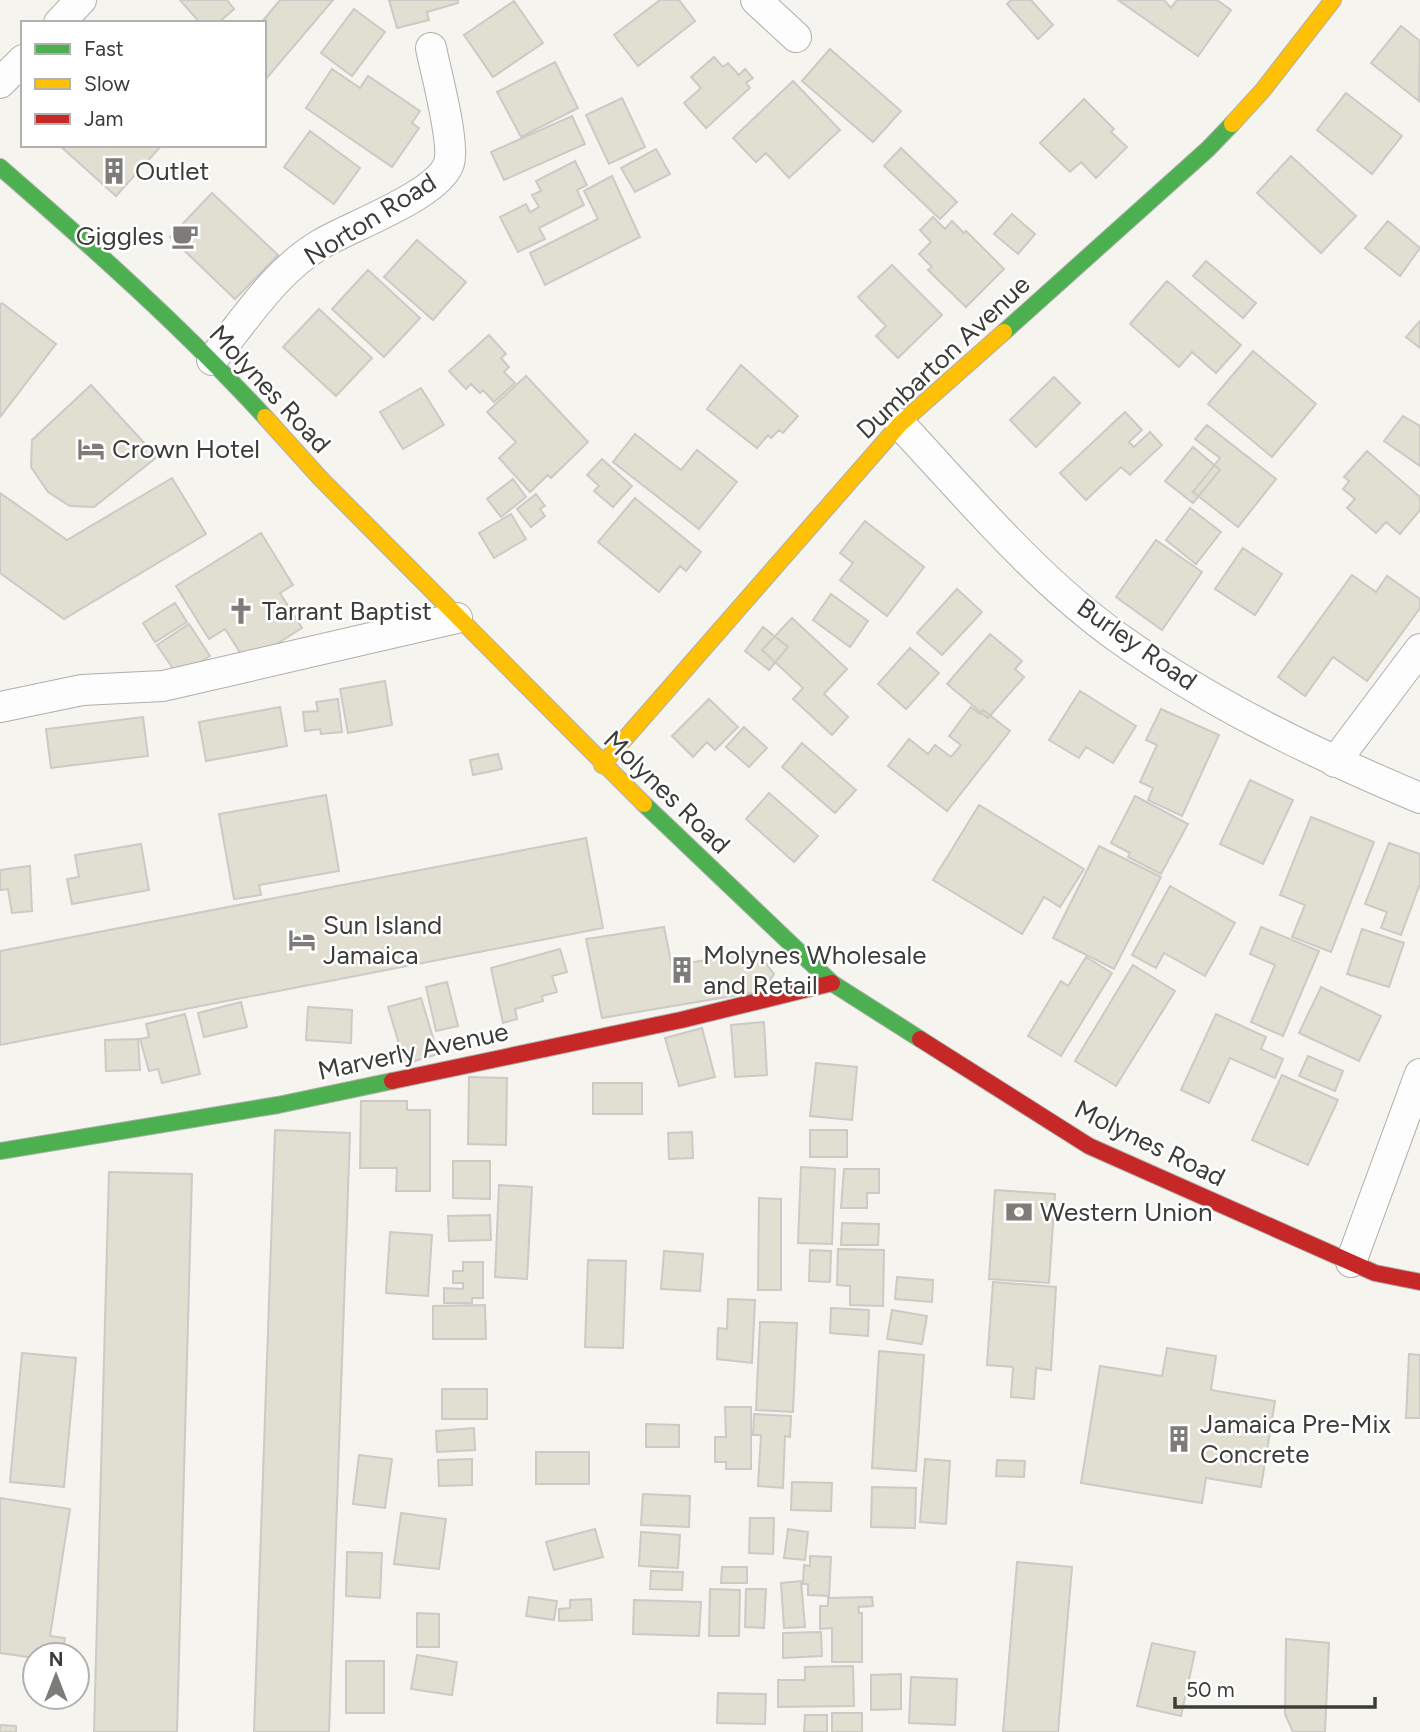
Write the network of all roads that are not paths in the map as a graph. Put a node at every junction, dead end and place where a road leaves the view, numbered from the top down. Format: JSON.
{"nodes":[{"id":1,"x":81,"y":0,"type":"edge"},
{"id":2,"x":756,"y":0,"type":"edge"},
{"id":3,"x":1333,"y":0,"type":"edge"},
{"id":4,"x":61,"y":21,"type":"edge"},
{"id":5,"x":796,"y":37,"type":"dead end"},
{"id":6,"x":431,"y":48,"type":"dead end"},
{"id":7,"x":21,"y":62,"type":"edge"},
{"id":8,"x":0,"y":83,"type":"edge"},
{"id":9,"x":0,"y":167,"type":"edge"},
{"id":10,"x":212,"y":360,"type":"junction"},
{"id":11,"x":900,"y":424,"type":"junction"},
{"id":12,"x":457,"y":618,"type":"junction"},
{"id":13,"x":1420,"y":649,"type":"edge"},
{"id":14,"x":0,"y":708,"type":"edge"},
{"id":15,"x":1335,"y":762,"type":"junction"},
{"id":16,"x":602,"y":765,"type":"junction"},
{"id":17,"x":1420,"y":798,"type":"edge"},
{"id":18,"x":832,"y":983,"type":"junction"},
{"id":19,"x":1420,"y":1074,"type":"edge"},
{"id":20,"x":0,"y":1151,"type":"edge"},
{"id":21,"x":1351,"y":1262,"type":"junction"},
{"id":22,"x":1420,"y":1282,"type":"edge"}],
"edges":[{"from":1,"to":4,"type":"street"},
{"from":2,"to":5,"type":"street"},
{"from":3,"to":11,"type":"street","name":"Dumbarton Avenue"},
{"from":6,"to":10,"type":"street","name":"Norton Road"},
{"from":7,"to":8,"type":"street"},
{"from":9,"to":10,"type":"street","name":"Molynes Road"},
{"from":10,"to":12,"type":"street","name":"Molynes Road"},
{"from":11,"to":15,"type":"street","name":"Burley Road"},
{"from":11,"to":16,"type":"street","name":"Dumbarton Avenue"},
{"from":12,"to":14,"type":"street"},
{"from":12,"to":16,"type":"street","name":"Molynes Road"},
{"from":13,"to":15,"type":"street"},
{"from":15,"to":17,"type":"street","name":"Burley Road"},
{"from":16,"to":18,"type":"street","name":"Molynes Road"},
{"from":18,"to":20,"type":"street","name":"Marverly Avenue"},
{"from":18,"to":21,"type":"street","name":"Molynes Road"},
{"from":19,"to":21,"type":"street"},
{"from":21,"to":22,"type":"street","name":"Molynes Road"}]}
